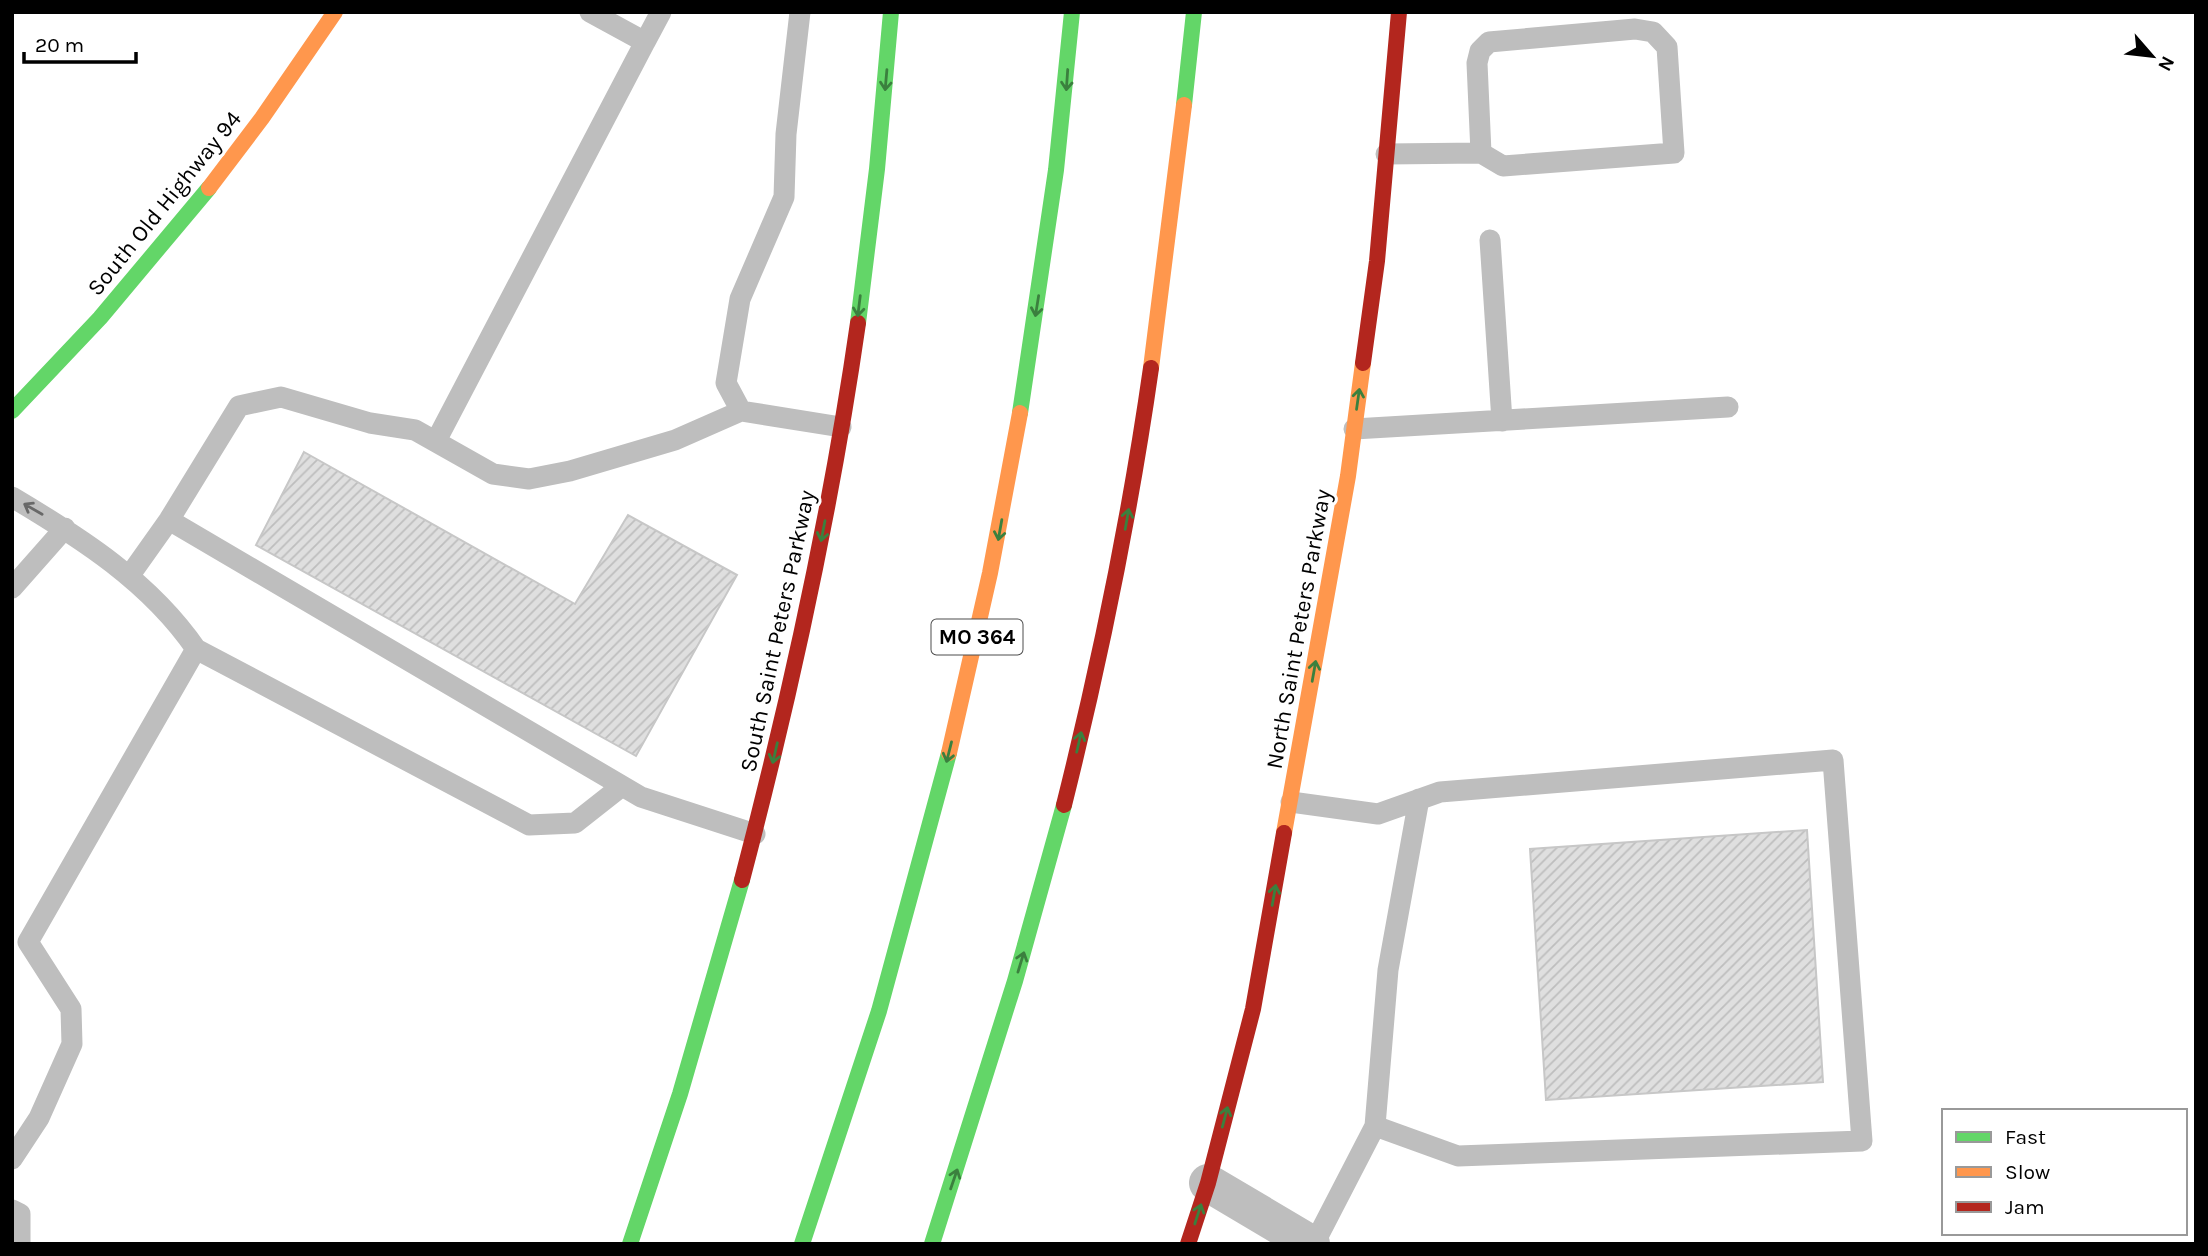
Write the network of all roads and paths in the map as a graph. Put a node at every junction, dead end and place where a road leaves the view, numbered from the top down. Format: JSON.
{"nodes":[{"id":1,"x":335,"y":12,"type":"edge"},
{"id":2,"x":590,"y":12,"type":"edge"},
{"id":3,"x":661,"y":12,"type":"edge"},
{"id":4,"x":800,"y":12,"type":"edge"},
{"id":5,"x":891,"y":12,"type":"edge"},
{"id":6,"x":1072,"y":12,"type":"edge"},
{"id":7,"x":1194,"y":12,"type":"edge"},
{"id":8,"x":1399,"y":12,"type":"edge"},
{"id":9,"x":645,"y":42,"type":"junction"},
{"id":10,"x":1481,"y":153,"type":"junction"},
{"id":11,"x":1386,"y":154,"type":"junction"},
{"id":12,"x":1490,"y":240,"type":"dead end"},
{"id":13,"x":1728,"y":407,"type":"dead end"},
{"id":14,"x":12,"y":411,"type":"edge"},
{"id":15,"x":741,"y":411,"type":"junction"},
{"id":16,"x":1502,"y":421,"type":"junction"},
{"id":17,"x":841,"y":427,"type":"junction"},
{"id":18,"x":1354,"y":429,"type":"junction"},
{"id":19,"x":436,"y":441,"type":"junction"},
{"id":20,"x":12,"y":497,"type":"edge"},
{"id":21,"x":169,"y":520,"type":"junction"},
{"id":22,"x":65,"y":528,"type":"junction"},
{"id":23,"x":130,"y":576,"type":"junction"},
{"id":24,"x":12,"y":588,"type":"edge"},
{"id":25,"x":196,"y":649,"type":"junction"},
{"id":26,"x":622,"y":786,"type":"junction"},
{"id":27,"x":1419,"y":799,"type":"junction"},
{"id":28,"x":1291,"y":802,"type":"junction"},
{"id":29,"x":755,"y":834,"type":"junction"},
{"id":30,"x":1375,"y":1126,"type":"junction"},
{"id":31,"x":12,"y":1159,"type":"edge"},
{"id":32,"x":1208,"y":1183,"type":"junction"},
{"id":33,"x":12,"y":1210,"type":"edge"},
{"id":34,"x":19,"y":1244,"type":"edge"},
{"id":35,"x":630,"y":1244,"type":"edge"},
{"id":36,"x":803,"y":1244,"type":"edge"},
{"id":37,"x":932,"y":1244,"type":"edge"},
{"id":38,"x":1188,"y":1244,"type":"edge"},
{"id":39,"x":1313,"y":1244,"type":"edge"}],
"edges":[{"from":1,"to":14,"type":"main road","name":"South Old Highway 94"},
{"from":2,"to":9,"type":"lane"},
{"from":3,"to":9,"type":"lane"},
{"from":4,"to":15,"type":"lane"},
{"from":5,"to":17,"type":"main road","name":"South Saint Peters Parkway","one_way":true},
{"from":6,"to":36,"type":"main road","number":"MO 364","one_way":true},
{"from":37,"to":7,"type":"main road","one_way":true},
{"from":8,"to":11,"type":"main road","name":"North Saint Peters Parkway"},
{"from":9,"to":19,"type":"lane"},
{"from":10,"to":10,"type":"lane"},
{"from":10,"to":11,"type":"lane"},
{"from":18,"to":11,"type":"main road","name":"North Saint Peters Parkway","one_way":true},
{"from":12,"to":16,"type":"lane"},
{"from":13,"to":16,"type":"lane"},
{"from":15,"to":17,"type":"lane"},
{"from":15,"to":19,"type":"lane"},
{"from":16,"to":18,"type":"lane"},
{"from":17,"to":29,"type":"main road","name":"South Saint Peters Parkway","one_way":true},
{"from":28,"to":18,"type":"main road","name":"North Saint Peters Parkway","one_way":true},
{"from":19,"to":21,"type":"lane"},
{"from":22,"to":20,"type":"lane","one_way":true},
{"from":21,"to":23,"type":"lane"},
{"from":21,"to":26,"type":"lane"},
{"from":22,"to":23,"type":"lane"},
{"from":22,"to":24,"type":"lane"},
{"from":23,"to":25,"type":"lane"},
{"from":25,"to":26,"type":"lane"},
{"from":25,"to":31,"type":"lane"},
{"from":26,"to":29,"type":"lane"},
{"from":27,"to":28,"type":"lane"},
{"from":27,"to":30,"type":"lane"},
{"from":27,"to":30,"type":"lane"},
{"from":32,"to":28,"type":"main road","name":"North Saint Peters Parkway","one_way":true},
{"from":29,"to":35,"type":"main road","name":"South Saint Peters Parkway"},
{"from":30,"to":39,"type":"lane"},
{"from":38,"to":32,"type":"main road","name":"North Saint Peters Parkway","one_way":true},
{"from":32,"to":39,"type":"street"},
{"from":33,"to":34,"type":"lane"}]}
